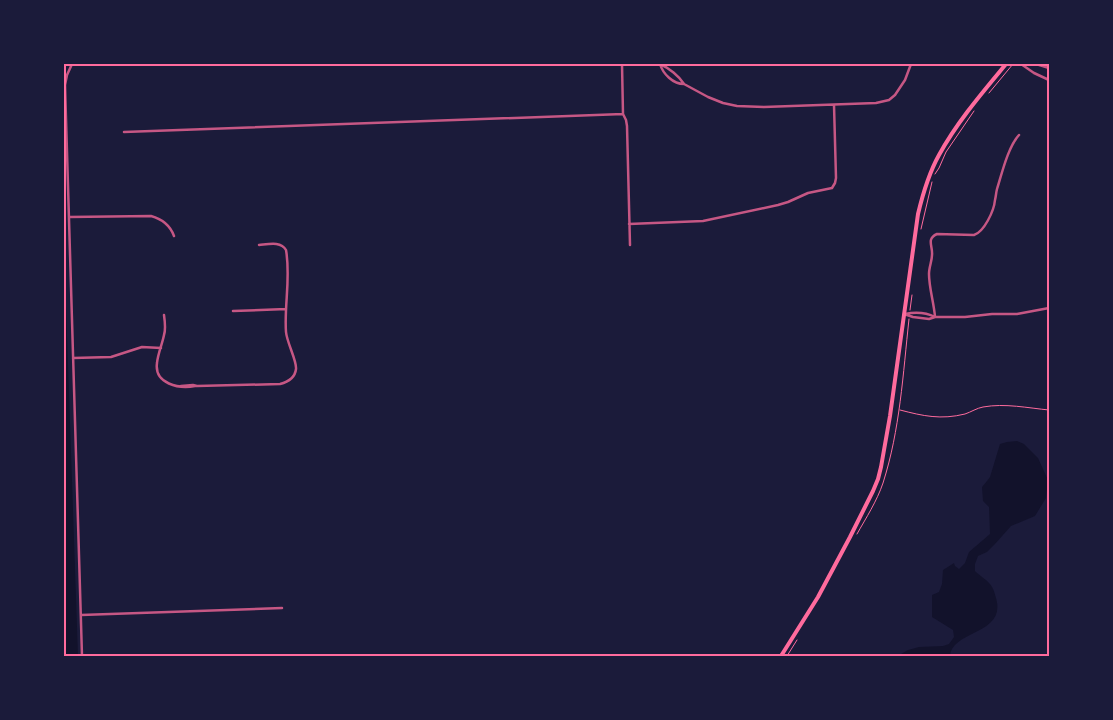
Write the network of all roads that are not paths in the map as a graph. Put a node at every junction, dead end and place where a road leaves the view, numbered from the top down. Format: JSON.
{"nodes":[{"id":1,"x":72,"y":64,"type":"edge"},
{"id":2,"x":622,"y":64,"type":"edge"},
{"id":3,"x":660,"y":64,"type":"edge"},
{"id":4,"x":911,"y":64,"type":"edge"},
{"id":5,"x":1006,"y":64,"type":"edge"},
{"id":6,"x":1021,"y":64,"type":"edge"},
{"id":7,"x":1036,"y":64,"type":"edge"},
{"id":8,"x":1049,"y":68,"type":"edge"},
{"id":9,"x":1049,"y":80,"type":"edge"},
{"id":10,"x":684,"y":84,"type":"junction"},
{"id":11,"x":834,"y":105,"type":"junction"},
{"id":12,"x":623,"y":114,"type":"junction"},
{"id":13,"x":124,"y":132,"type":"dead end"},
{"id":14,"x":1019,"y":135,"type":"dead end"},
{"id":15,"x":68,"y":218,"type":"junction"},
{"id":16,"x":629,"y":224,"type":"junction"},
{"id":17,"x":174,"y":236,"type":"dead end"},
{"id":18,"x":259,"y":245,"type":"dead end"},
{"id":19,"x":630,"y":245,"type":"dead end"},
{"id":20,"x":1049,"y":308,"type":"edge"},
{"id":21,"x":286,"y":309,"type":"junction"},
{"id":22,"x":233,"y":311,"type":"dead end"},
{"id":23,"x":904,"y":314,"type":"junction"},
{"id":24,"x":164,"y":315,"type":"dead end"},
{"id":25,"x":935,"y":317,"type":"junction"},
{"id":26,"x":161,"y":348,"type":"junction"},
{"id":27,"x":73,"y":358,"type":"junction"},
{"id":28,"x":282,"y":608,"type":"dead end"},
{"id":29,"x":81,"y":615,"type":"junction"},
{"id":30,"x":82,"y":656,"type":"edge"},
{"id":31,"x":781,"y":656,"type":"edge"}],
"edges":[{"from":1,"to":15,"type":"street"},
{"from":2,"to":12,"type":"street"},
{"from":3,"to":10,"type":"street"},
{"from":3,"to":10,"type":"street"},
{"from":4,"to":11,"type":"street"},
{"from":5,"to":23,"type":"main road"},
{"from":6,"to":9,"type":"street"},
{"from":7,"to":8,"type":"street"},
{"from":10,"to":11,"type":"street"},
{"from":11,"to":16,"type":"street"},
{"from":12,"to":13,"type":"street"},
{"from":12,"to":16,"type":"street"},
{"from":14,"to":25,"type":"street"},
{"from":15,"to":17,"type":"street"},
{"from":15,"to":27,"type":"street"},
{"from":16,"to":19,"type":"street"},
{"from":18,"to":21,"type":"street"},
{"from":20,"to":25,"type":"street"},
{"from":21,"to":22,"type":"street"},
{"from":21,"to":26,"type":"street"},
{"from":23,"to":25,"type":"street"},
{"from":23,"to":31,"type":"main road"},
{"from":24,"to":26,"type":"street"},
{"from":26,"to":27,"type":"street"},
{"from":27,"to":29,"type":"street"},
{"from":28,"to":29,"type":"street"},
{"from":29,"to":30,"type":"street"}]}
